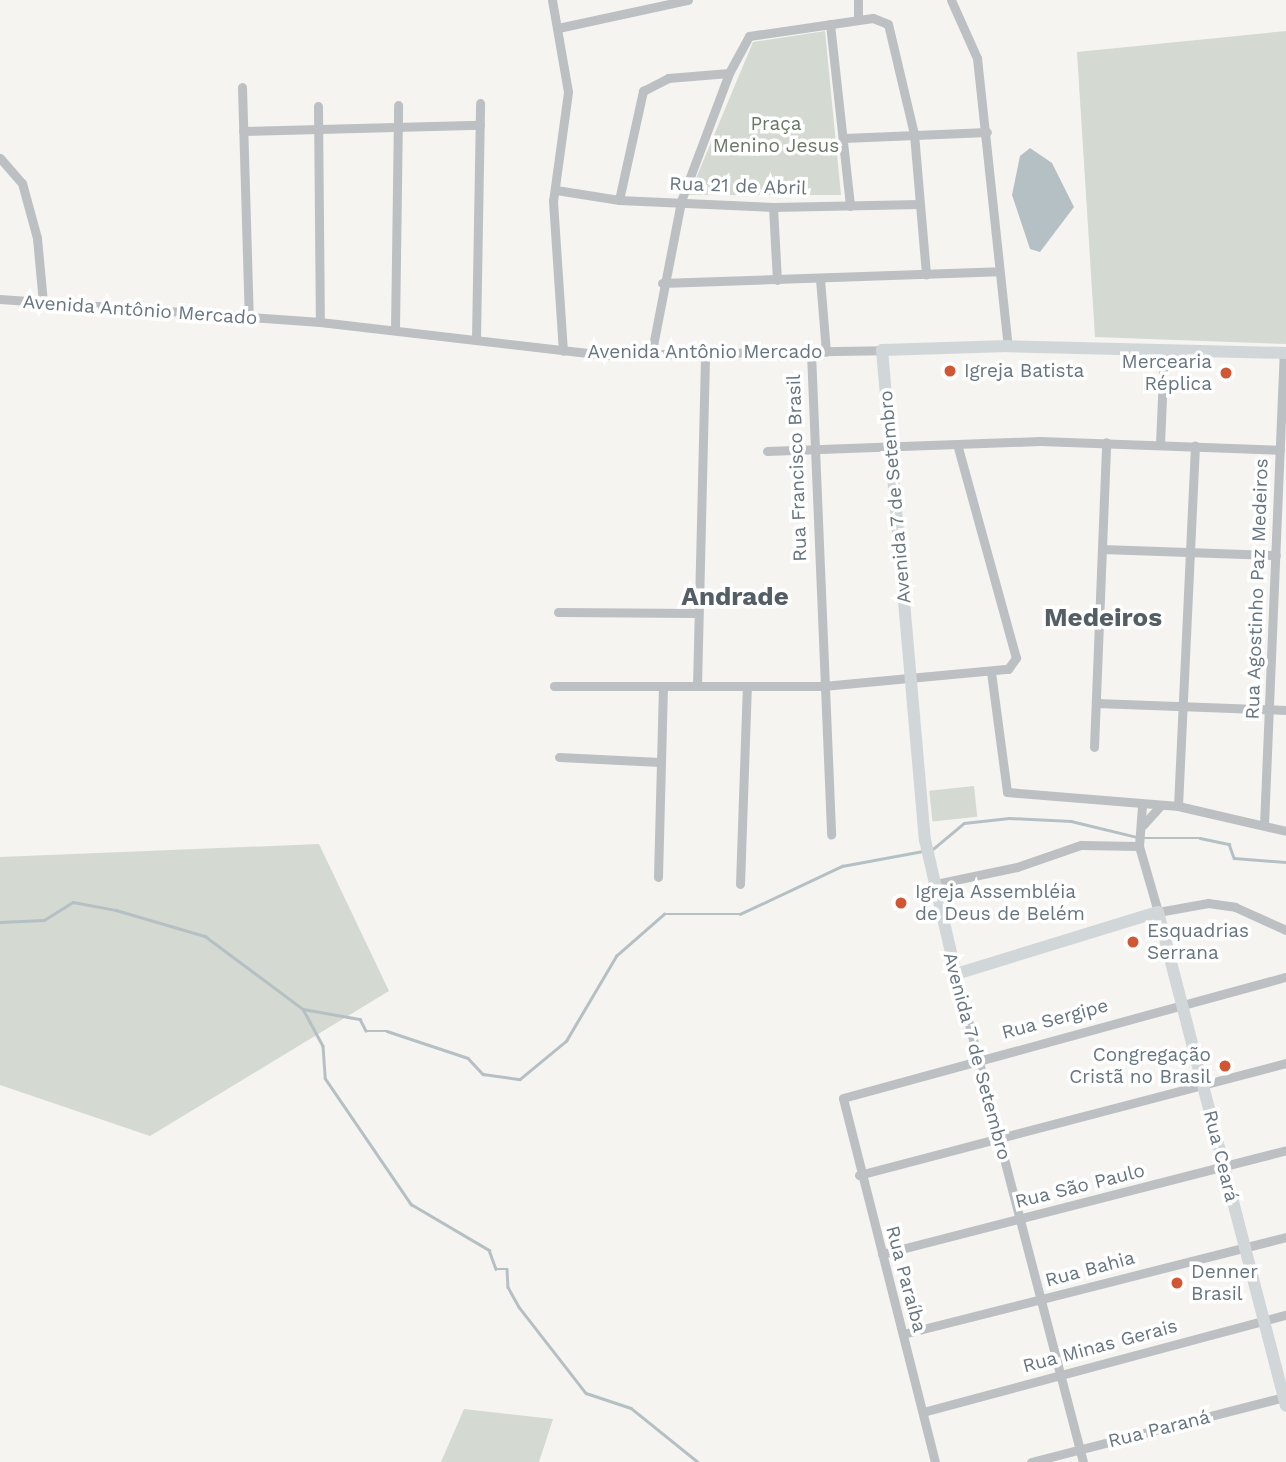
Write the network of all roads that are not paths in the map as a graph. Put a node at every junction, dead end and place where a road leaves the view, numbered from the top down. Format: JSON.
{"nodes":[{"id":1,"x":552,"y":0,"type":"edge"},
{"id":2,"x":858,"y":0,"type":"edge"},
{"id":3,"x":951,"y":0,"type":"edge"},
{"id":4,"x":689,"y":1,"type":"edge"},
{"id":5,"x":858,"y":19,"type":"junction"},
{"id":6,"x":830,"y":24,"type":"junction"},
{"id":7,"x":558,"y":28,"type":"junction"},
{"id":8,"x":729,"y":73,"type":"junction"},
{"id":9,"x":242,"y":87,"type":"dead end"},
{"id":10,"x":480,"y":103,"type":"dead end"},
{"id":11,"x":398,"y":105,"type":"dead end"},
{"id":12,"x":318,"y":106,"type":"dead end"},
{"id":13,"x":480,"y":125,"type":"junction"},
{"id":14,"x":398,"y":127,"type":"junction"},
{"id":15,"x":318,"y":129,"type":"junction"},
{"id":16,"x":243,"y":131,"type":"junction"},
{"id":17,"x":987,"y":132,"type":"junction"},
{"id":18,"x":914,"y":134,"type":"junction"},
{"id":19,"x":844,"y":138,"type":"junction"},
{"id":20,"x":0,"y":158,"type":"edge"},
{"id":21,"x":556,"y":190,"type":"junction"},
{"id":22,"x":619,"y":201,"type":"junction"},
{"id":23,"x":681,"y":201,"type":"junction"},
{"id":24,"x":919,"y":204,"type":"junction"},
{"id":25,"x":850,"y":206,"type":"junction"},
{"id":26,"x":773,"y":207,"type":"junction"},
{"id":27,"x":999,"y":271,"type":"junction"},
{"id":28,"x":926,"y":274,"type":"junction"},
{"id":29,"x":820,"y":279,"type":"junction"},
{"id":30,"x":777,"y":281,"type":"junction"},
{"id":31,"x":663,"y":283,"type":"junction"},
{"id":32,"x":0,"y":299,"type":"edge"},
{"id":33,"x":43,"y":303,"type":"junction"},
{"id":34,"x":249,"y":319,"type":"junction"},
{"id":35,"x":320,"y":322,"type":"junction"},
{"id":36,"x":395,"y":330,"type":"junction"},
{"id":37,"x":476,"y":338,"type":"junction"},
{"id":38,"x":1008,"y":346,"type":"junction"},
{"id":39,"x":882,"y":350,"type":"junction"},
{"id":40,"x":563,"y":351,"type":"junction"},
{"id":41,"x":1164,"y":351,"type":"junction"},
{"id":42,"x":826,"y":352,"type":"junction"},
{"id":43,"x":811,"y":353,"type":"junction"},
{"id":44,"x":1285,"y":353,"type":"edge"},
{"id":45,"x":705,"y":355,"type":"junction"},
{"id":46,"x":651,"y":356,"type":"junction"},
{"id":47,"x":1106,"y":442,"type":"junction"},
{"id":48,"x":957,"y":444,"type":"junction"},
{"id":49,"x":1160,"y":444,"type":"junction"},
{"id":50,"x":1195,"y":445,"type":"junction"},
{"id":51,"x":890,"y":446,"type":"junction"},
{"id":52,"x":811,"y":450,"type":"junction"},
{"id":53,"x":1280,"y":450,"type":"junction"},
{"id":54,"x":767,"y":451,"type":"dead end"},
{"id":55,"x":1101,"y":549,"type":"junction"},
{"id":56,"x":1188,"y":551,"type":"junction"},
{"id":57,"x":1276,"y":555,"type":"junction"},
{"id":58,"x":558,"y":612,"type":"dead end"},
{"id":59,"x":697,"y":613,"type":"junction"},
{"id":60,"x":991,"y":672,"type":"junction"},
{"id":61,"x":912,"y":683,"type":"junction"},
{"id":62,"x":554,"y":686,"type":"dead end"},
{"id":63,"x":663,"y":686,"type":"junction"},
{"id":64,"x":697,"y":686,"type":"junction"},
{"id":65,"x":823,"y":686,"type":"junction"},
{"id":66,"x":747,"y":688,"type":"junction"},
{"id":67,"x":1096,"y":703,"type":"junction"},
{"id":68,"x":1183,"y":705,"type":"junction"},
{"id":69,"x":1270,"y":709,"type":"junction"},
{"id":70,"x":1286,"y":710,"type":"edge"},
{"id":71,"x":1094,"y":747,"type":"dead end"},
{"id":72,"x":559,"y":757,"type":"dead end"},
{"id":73,"x":660,"y":762,"type":"junction"},
{"id":74,"x":1161,"y":805,"type":"junction"},
{"id":75,"x":1142,"y":806,"type":"junction"},
{"id":76,"x":1178,"y":806,"type":"junction"},
{"id":77,"x":1143,"y":825,"type":"junction"},
{"id":78,"x":1264,"y":825,"type":"junction"},
{"id":79,"x":1286,"y":831,"type":"edge"},
{"id":80,"x":831,"y":835,"type":"dead end"},
{"id":81,"x":1140,"y":843,"type":"junction"},
{"id":82,"x":658,"y":877,"type":"dead end"},
{"id":83,"x":740,"y":884,"type":"dead end"},
{"id":84,"x":931,"y":885,"type":"junction"},
{"id":85,"x":1158,"y":912,"type":"junction"},
{"id":86,"x":1286,"y":930,"type":"edge"},
{"id":87,"x":957,"y":974,"type":"junction"},
{"id":88,"x":1286,"y":977,"type":"edge"},
{"id":89,"x":1182,"y":1004,"type":"junction"},
{"id":90,"x":977,"y":1058,"type":"junction"},
{"id":91,"x":1286,"y":1063,"type":"edge"},
{"id":92,"x":1203,"y":1084,"type":"junction"},
{"id":93,"x":842,"y":1106,"type":"joint"},
{"id":94,"x":998,"y":1139,"type":"junction"},
{"id":95,"x":1286,"y":1150,"type":"edge"},
{"id":96,"x":1224,"y":1167,"type":"junction"},
{"id":97,"x":859,"y":1175,"type":"junction"},
{"id":98,"x":1020,"y":1220,"type":"junction"},
{"id":99,"x":1286,"y":1237,"type":"edge"},
{"id":100,"x":1244,"y":1247,"type":"junction"},
{"id":101,"x":882,"y":1254,"type":"junction"},
{"id":102,"x":1041,"y":1301,"type":"junction"},
{"id":103,"x":1286,"y":1315,"type":"edge"},
{"id":104,"x":1264,"y":1322,"type":"junction"},
{"id":105,"x":903,"y":1334,"type":"junction"},
{"id":106,"x":1062,"y":1374,"type":"junction"},
{"id":107,"x":1285,"y":1400,"type":"edge"},
{"id":108,"x":923,"y":1412,"type":"junction"},
{"id":109,"x":1080,"y":1449,"type":"junction"},
{"id":110,"x":935,"y":1462,"type":"edge"},
{"id":111,"x":1031,"y":1462,"type":"edge"},
{"id":112,"x":1083,"y":1462,"type":"edge"}],
"edges":[{"from":1,"to":7,"type":"street"},
{"from":2,"to":5,"type":"street"},
{"from":3,"to":17,"type":"street"},
{"from":4,"to":7,"type":"street"},
{"from":5,"to":6,"type":"street"},
{"from":5,"to":18,"type":"street"},
{"from":6,"to":8,"type":"street"},
{"from":6,"to":19,"type":"street"},
{"from":7,"to":21,"type":"street"},
{"from":8,"to":22,"type":"street"},
{"from":8,"to":23,"type":"street"},
{"from":9,"to":16,"type":"street"},
{"from":10,"to":13,"type":"street"},
{"from":11,"to":14,"type":"street"},
{"from":12,"to":15,"type":"street"},
{"from":13,"to":14,"type":"street"},
{"from":13,"to":37,"type":"street"},
{"from":14,"to":15,"type":"street"},
{"from":14,"to":36,"type":"street"},
{"from":15,"to":16,"type":"street"},
{"from":15,"to":35,"type":"street"},
{"from":16,"to":34,"type":"street"},
{"from":17,"to":18,"type":"street"},
{"from":17,"to":27,"type":"street"},
{"from":18,"to":19,"type":"street"},
{"from":18,"to":24,"type":"street"},
{"from":19,"to":25,"type":"street"},
{"from":20,"to":33,"type":"street"},
{"from":21,"to":22,"type":"street","name":"Rua 21 de Abril"},
{"from":21,"to":40,"type":"street"},
{"from":22,"to":23,"type":"street","name":"Rua 21 de Abril"},
{"from":23,"to":26,"type":"street","name":"Rua 21 de Abril"},
{"from":23,"to":31,"type":"street"},
{"from":24,"to":25,"type":"street","name":"Rua 21 de Abril"},
{"from":24,"to":28,"type":"street"},
{"from":25,"to":26,"type":"street","name":"Rua 21 de Abril"},
{"from":26,"to":30,"type":"street"},
{"from":27,"to":28,"type":"street"},
{"from":27,"to":38,"type":"street"},
{"from":28,"to":29,"type":"street"},
{"from":29,"to":30,"type":"street"},
{"from":29,"to":42,"type":"street"},
{"from":30,"to":31,"type":"street"},
{"from":31,"to":46,"type":"street"},
{"from":32,"to":33,"type":"street","name":"Avenida Antônio Mercado"},
{"from":33,"to":34,"type":"street","name":"Avenida Antônio Mercado"},
{"from":34,"to":35,"type":"street","name":"Avenida Antônio Mercado"},
{"from":35,"to":36,"type":"street","name":"Avenida Antônio Mercado"},
{"from":36,"to":37,"type":"street","name":"Avenida Antônio Mercado"},
{"from":37,"to":40,"type":"street","name":"Avenida Antônio Mercado"},
{"from":38,"to":39,"type":"street","name":"Avenida Antônio Mercado"},
{"from":38,"to":41,"type":"street","name":"Avenida Antônio Mercado"},
{"from":39,"to":42,"type":"street","name":"Avenida Antônio Mercado"},
{"from":39,"to":51,"type":"street","name":"Avenida 7 de Setembro"},
{"from":40,"to":46,"type":"street","name":"Avenida Antônio Mercado"},
{"from":41,"to":44,"type":"street","name":"Avenida Antônio Mercado"},
{"from":41,"to":49,"type":"street"},
{"from":42,"to":43,"type":"street","name":"Avenida Antônio Mercado"},
{"from":43,"to":45,"type":"street","name":"Avenida Antônio Mercado"},
{"from":43,"to":52,"type":"street","name":"Rua Francisco Brasil"},
{"from":44,"to":53,"type":"street","name":"Rua Agostinho Paz Medeiros"},
{"from":45,"to":46,"type":"street","name":"Avenida Antônio Mercado"},
{"from":45,"to":59,"type":"street"},
{"from":47,"to":48,"type":"street"},
{"from":47,"to":49,"type":"street"},
{"from":47,"to":55,"type":"street"},
{"from":48,"to":51,"type":"street"},
{"from":48,"to":60,"type":"street"},
{"from":49,"to":50,"type":"street"},
{"from":50,"to":53,"type":"street"},
{"from":50,"to":56,"type":"street"},
{"from":51,"to":52,"type":"street"},
{"from":51,"to":61,"type":"street","name":"Avenida 7 de Setembro"},
{"from":52,"to":54,"type":"street"},
{"from":52,"to":65,"type":"street","name":"Rua Francisco Brasil"},
{"from":53,"to":57,"type":"street","name":"Rua Agostinho Paz Medeiros"},
{"from":55,"to":56,"type":"street"},
{"from":55,"to":67,"type":"street"},
{"from":56,"to":57,"type":"street"},
{"from":56,"to":68,"type":"street"},
{"from":57,"to":69,"type":"street","name":"Rua Agostinho Paz Medeiros"},
{"from":58,"to":59,"type":"street"},
{"from":59,"to":64,"type":"street"},
{"from":60,"to":61,"type":"street"},
{"from":60,"to":75,"type":"street"},
{"from":61,"to":65,"type":"street"},
{"from":61,"to":84,"type":"street","name":"Avenida 7 de Setembro"},
{"from":62,"to":63,"type":"street"},
{"from":63,"to":64,"type":"street"},
{"from":63,"to":73,"type":"street"},
{"from":64,"to":66,"type":"street"},
{"from":65,"to":66,"type":"street"},
{"from":65,"to":80,"type":"street","name":"Rua Francisco Brasil"},
{"from":66,"to":83,"type":"street"},
{"from":67,"to":68,"type":"street"},
{"from":67,"to":71,"type":"street"},
{"from":68,"to":69,"type":"street"},
{"from":68,"to":76,"type":"street"},
{"from":69,"to":70,"type":"street"},
{"from":69,"to":78,"type":"street","name":"Rua Agostinho Paz Medeiros"},
{"from":72,"to":73,"type":"street"},
{"from":73,"to":82,"type":"street"},
{"from":74,"to":75,"type":"street"},
{"from":74,"to":76,"type":"street"},
{"from":74,"to":77,"type":"street"},
{"from":75,"to":77,"type":"street","name":"Rua Ceará"},
{"from":76,"to":78,"type":"street"},
{"from":77,"to":81,"type":"street","name":"Rua Ceará"},
{"from":78,"to":79,"type":"street"},
{"from":81,"to":84,"type":"street"},
{"from":81,"to":85,"type":"street","name":"Rua Ceará"},
{"from":84,"to":87,"type":"street","name":"Avenida 7 de Setembro"},
{"from":85,"to":86,"type":"street"},
{"from":85,"to":87,"type":"street"},
{"from":85,"to":89,"type":"street","name":"Rua Ceará"},
{"from":87,"to":90,"type":"street","name":"Avenida 7 de Setembro"},
{"from":88,"to":89,"type":"street","name":"Rua Sergipe"},
{"from":89,"to":90,"type":"street","name":"Rua Sergipe"},
{"from":89,"to":92,"type":"street","name":"Rua Ceará"},
{"from":90,"to":93,"type":"street","name":"Rua Sergipe"},
{"from":90,"to":94,"type":"street","name":"Avenida 7 de Setembro"},
{"from":91,"to":92,"type":"street"},
{"from":92,"to":94,"type":"street"},
{"from":92,"to":96,"type":"street","name":"Rua Ceará"},
{"from":93,"to":97,"type":"street","name":"Rua Paraíba"},
{"from":94,"to":97,"type":"street"},
{"from":94,"to":98,"type":"street","name":"Avenida 7 de Setembro"},
{"from":95,"to":96,"type":"street","name":"Rua São Paulo"},
{"from":96,"to":98,"type":"street","name":"Rua São Paulo"},
{"from":96,"to":100,"type":"street","name":"Rua Ceará"},
{"from":97,"to":101,"type":"street","name":"Rua Paraíba"},
{"from":98,"to":101,"type":"street","name":"Rua São Paulo"},
{"from":98,"to":102,"type":"street","name":"Avenida 7 de Setembro"},
{"from":99,"to":100,"type":"street","name":"Rua Bahia"},
{"from":100,"to":102,"type":"street","name":"Rua Bahia"},
{"from":100,"to":104,"type":"street","name":"Rua Ceará"},
{"from":101,"to":105,"type":"street","name":"Rua Paraíba"},
{"from":102,"to":105,"type":"street","name":"Rua Bahia"},
{"from":102,"to":106,"type":"street","name":"Avenida 7 de Setembro"},
{"from":103,"to":104,"type":"street","name":"Rua Minas Gerais"},
{"from":104,"to":106,"type":"street","name":"Rua Minas Gerais"},
{"from":104,"to":107,"type":"street","name":"Rua Ceará"},
{"from":105,"to":108,"type":"street","name":"Rua Paraíba"},
{"from":106,"to":108,"type":"street","name":"Rua Minas Gerais"},
{"from":106,"to":109,"type":"street","name":"Avenida 7 de Setembro"},
{"from":107,"to":109,"type":"street","name":"Rua Paraná"},
{"from":108,"to":110,"type":"street","name":"Rua Paraíba"},
{"from":109,"to":111,"type":"street","name":"Rua Paraná"},
{"from":109,"to":112,"type":"street","name":"Avenida 7 de Setembro"}]}
